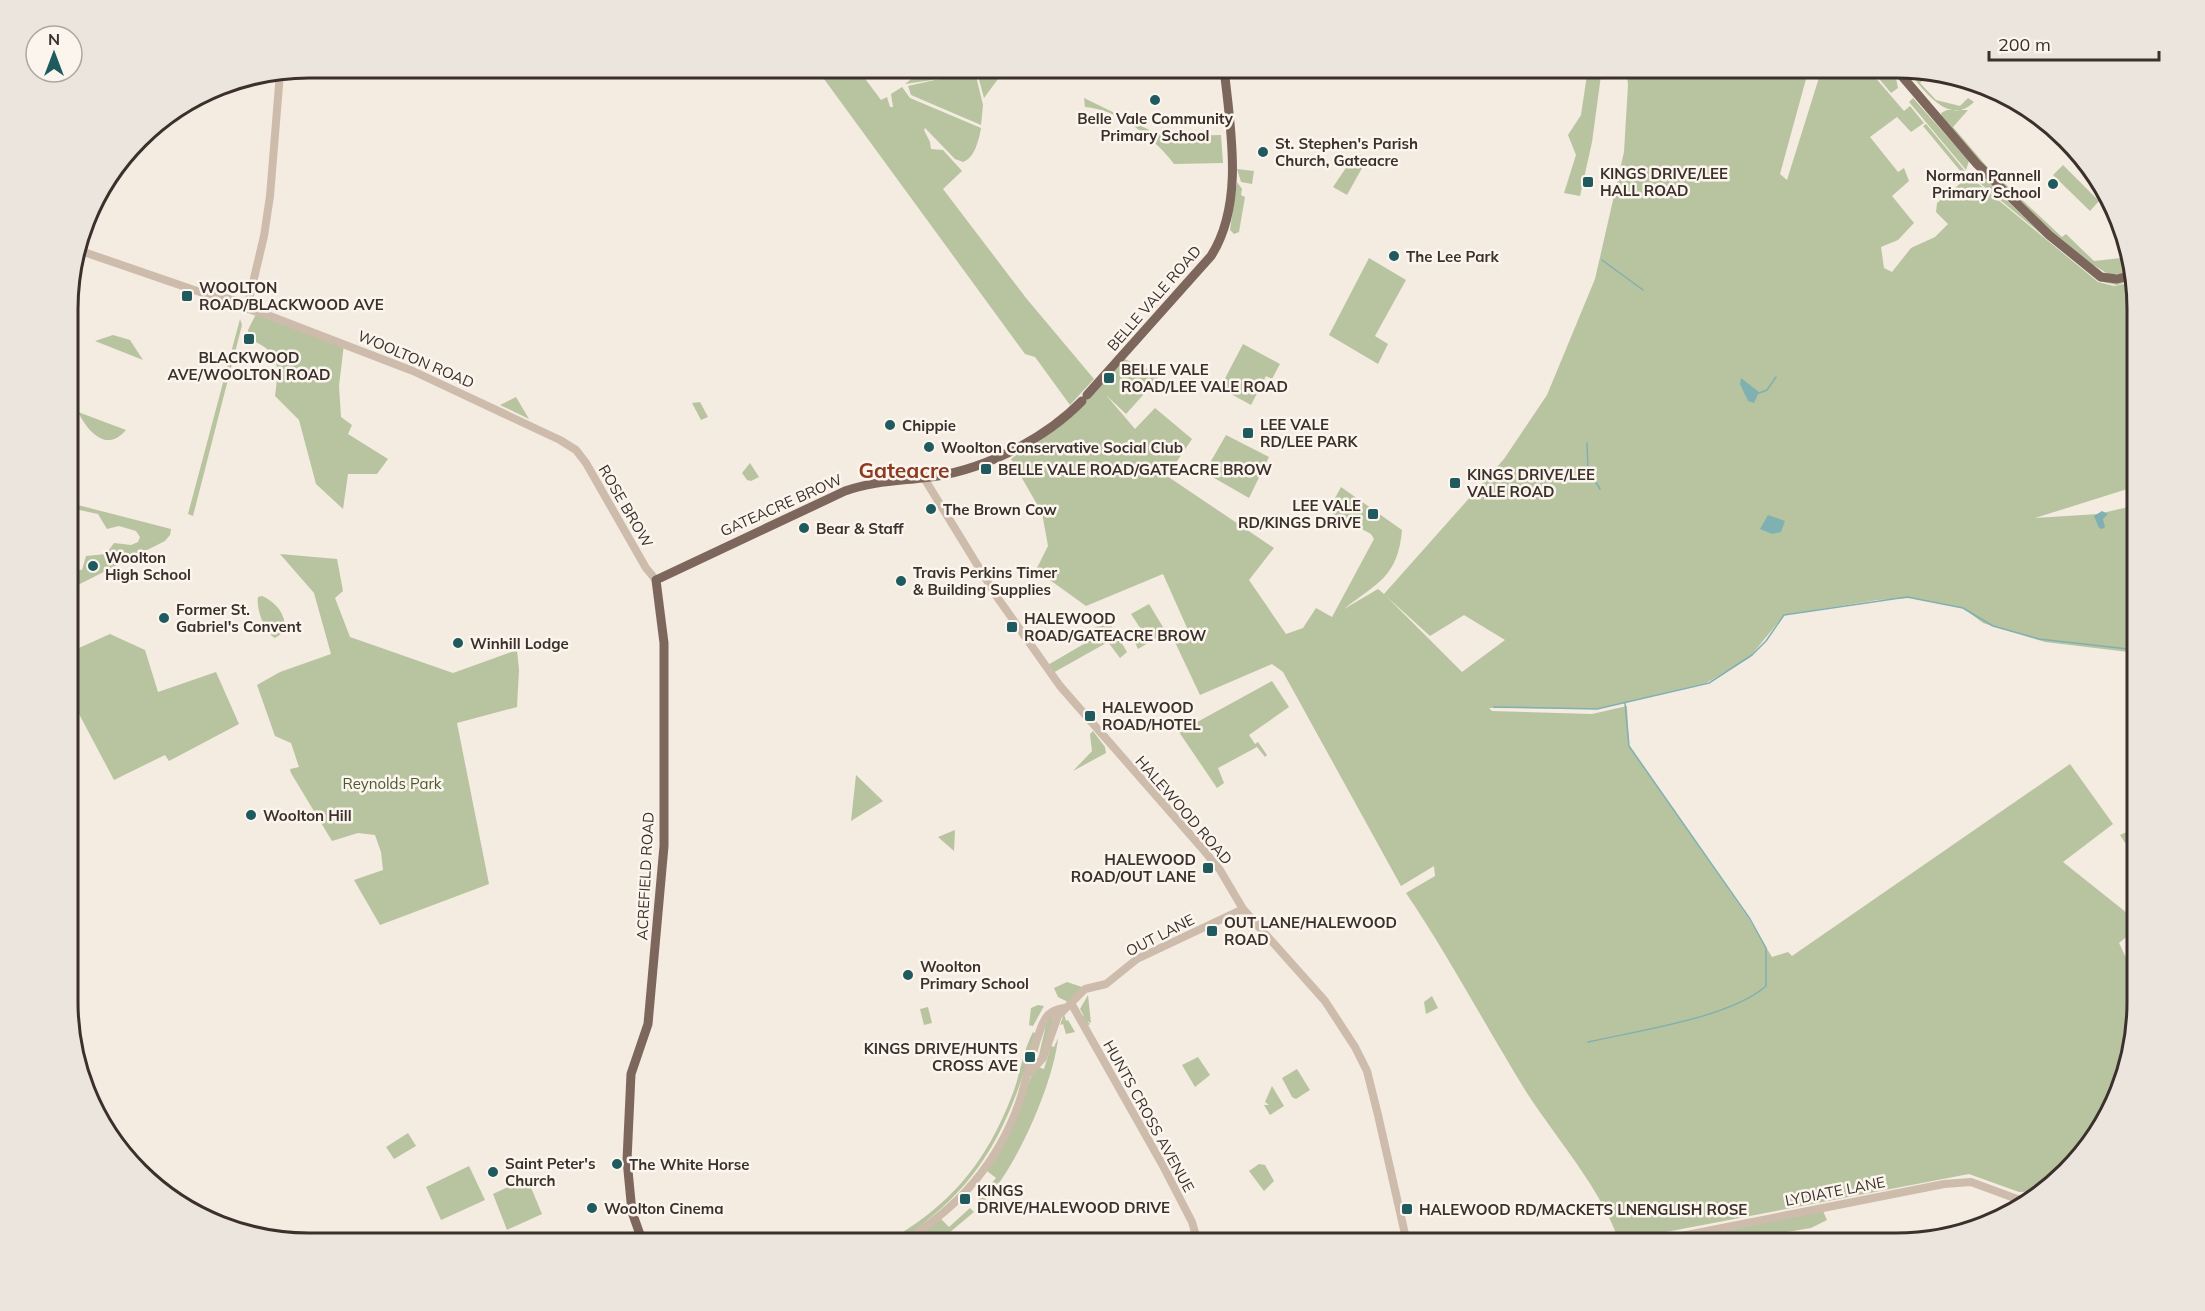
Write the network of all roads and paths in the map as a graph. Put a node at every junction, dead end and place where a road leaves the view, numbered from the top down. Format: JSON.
{"nodes":[{"id":1,"x":1225,"y":78,"type":"edge"},
{"id":2,"x":1904,"y":78,"type":"edge"},
{"id":3,"x":279,"y":80,"type":"edge"},
{"id":4,"x":85,"y":252,"type":"edge"},
{"id":5,"x":2125,"y":277,"type":"edge"},
{"id":6,"x":246,"y":308,"type":"junction"},
{"id":7,"x":572,"y":447,"type":"joint"},
{"id":8,"x":924,"y":478,"type":"junction"},
{"id":9,"x":656,"y":580,"type":"junction"},
{"id":10,"x":1243,"y":909,"type":"junction"},
{"id":11,"x":1068,"y":1006,"type":"junction"},
{"id":12,"x":2017,"y":1199,"type":"edge"},
{"id":13,"x":640,"y":1233,"type":"edge"},
{"id":14,"x":915,"y":1233,"type":"edge"},
{"id":15,"x":1195,"y":1233,"type":"edge"},
{"id":16,"x":1405,"y":1233,"type":"edge"},
{"id":17,"x":1697,"y":1233,"type":"edge"}],
"edges":[{"from":1,"to":8,"type":"main road","name":"BELLE VALE ROAD"},
{"from":2,"to":5,"type":"main road"},
{"from":3,"to":6,"type":"street"},
{"from":4,"to":6,"type":"street","name":"WOOLTON ROAD"},
{"from":6,"to":7,"type":"street","name":"WOOLTON ROAD"},
{"from":7,"to":9,"type":"street","name":"ROSE BROW"},
{"from":8,"to":9,"type":"main road","name":"GATEACRE BROW"},
{"from":8,"to":10,"type":"street","name":"HALEWOOD ROAD"},
{"from":9,"to":13,"type":"main road","name":"ACREFIELD ROAD"},
{"from":10,"to":11,"type":"street","name":"OUT LANE"},
{"from":10,"to":16,"type":"street","name":"HALEWOOD ROAD"},
{"from":11,"to":14,"type":"street"},
{"from":11,"to":15,"type":"street","name":"HUNTS CROSS AVENUE"},
{"from":12,"to":17,"type":"street","name":"LYDIATE LANE"}]}
